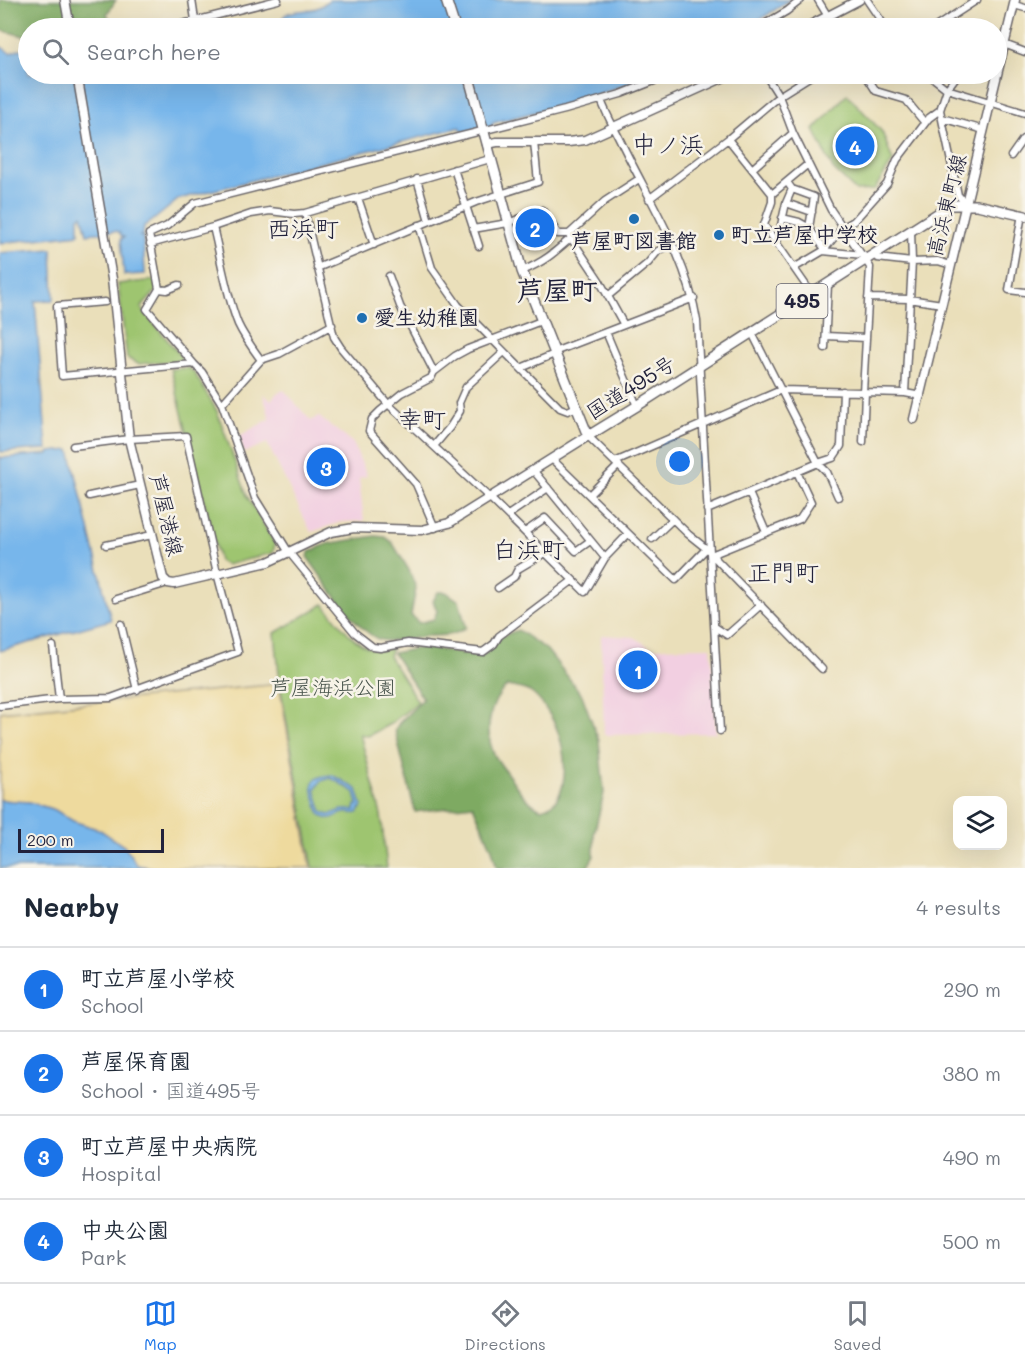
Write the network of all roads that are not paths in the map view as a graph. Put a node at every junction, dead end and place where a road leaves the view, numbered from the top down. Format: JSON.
{"nodes":[{"id":1,"x":65,"y":0,"type":"edge"},
{"id":2,"x":192,"y":0,"type":"edge"},
{"id":3,"x":278,"y":0,"type":"edge"},
{"id":4,"x":446,"y":0,"type":"edge"},
{"id":5,"x":801,"y":0,"type":"edge"},
{"id":6,"x":818,"y":0,"type":"edge"},
{"id":7,"x":859,"y":0,"type":"edge"},
{"id":8,"x":867,"y":0,"type":"edge"},
{"id":9,"x":977,"y":0,"type":"edge"},
{"id":10,"x":249,"y":3,"type":"edge"},
{"id":11,"x":1015,"y":3,"type":"edge"},
{"id":12,"x":1025,"y":8,"type":"edge"},
{"id":13,"x":828,"y":17,"type":"joint"},
{"id":14,"x":68,"y":18,"type":"edge"},
{"id":15,"x":195,"y":18,"type":"edge"},
{"id":16,"x":204,"y":18,"type":"edge"},
{"id":17,"x":452,"y":18,"type":"edge"},
{"id":18,"x":775,"y":18,"type":"edge"},
{"id":19,"x":879,"y":18,"type":"edge"},
{"id":20,"x":949,"y":18,"type":"edge"},
{"id":21,"x":1007,"y":24,"type":"edge"},
{"id":22,"x":1007,"y":45,"type":"edge"},
{"id":23,"x":1025,"y":52,"type":"edge"},
{"id":24,"x":79,"y":84,"type":"edge"},
{"id":25,"x":471,"y":84,"type":"edge"},
{"id":26,"x":646,"y":84,"type":"edge"},
{"id":27,"x":709,"y":84,"type":"edge"},
{"id":28,"x":771,"y":84,"type":"edge"},
{"id":29,"x":798,"y":84,"type":"edge"},
{"id":30,"x":871,"y":84,"type":"edge"},
{"id":31,"x":941,"y":84,"type":"edge"},
{"id":32,"x":951,"y":84,"type":"edge"},
{"id":33,"x":994,"y":84,"type":"edge"},
{"id":34,"x":947,"y":89,"type":"junction"},
{"id":35,"x":779,"y":96,"type":"junction"},
{"id":36,"x":601,"y":100,"type":"junction"},
{"id":37,"x":991,"y":101,"type":"junction"},
{"id":38,"x":1025,"y":104,"type":"edge"},
{"id":39,"x":940,"y":110,"type":"junction"},
{"id":40,"x":1022,"y":112,"type":"edge"},
{"id":41,"x":942,"y":118,"type":"junction"},
{"id":42,"x":926,"y":123,"type":"junction"},
{"id":43,"x":614,"y":128,"type":"junction"},
{"id":44,"x":984,"y":130,"type":"junction"},
{"id":45,"x":484,"y":131,"type":"junction"},
{"id":46,"x":793,"y":134,"type":"junction"},
{"id":47,"x":728,"y":139,"type":"junction"},
{"id":48,"x":1025,"y":139,"type":"edge"},
{"id":49,"x":534,"y":142,"type":"junction"},
{"id":50,"x":488,"y":144,"type":"junction"},
{"id":51,"x":1011,"y":156,"type":"dead end"},
{"id":52,"x":490,"y":159,"type":"junction"},
{"id":53,"x":808,"y":164,"type":"junction"},
{"id":54,"x":454,"y":169,"type":"junction"},
{"id":55,"x":752,"y":169,"type":"junction"},
{"id":56,"x":417,"y":179,"type":"junction"},
{"id":57,"x":639,"y":179,"type":"junction"},
{"id":58,"x":787,"y":182,"type":"junction"},
{"id":59,"x":792,"y":189,"type":"junction"},
{"id":60,"x":500,"y":193,"type":"junction"},
{"id":61,"x":772,"y":194,"type":"junction"},
{"id":62,"x":358,"y":198,"type":"junction"},
{"id":63,"x":649,"y":199,"type":"junction"},
{"id":64,"x":786,"y":203,"type":"junction"},
{"id":65,"x":966,"y":204,"type":"junction"},
{"id":66,"x":465,"y":206,"type":"junction"},
{"id":67,"x":812,"y":212,"type":"junction"},
{"id":68,"x":305,"y":213,"type":"junction"},
{"id":69,"x":1024,"y":214,"type":"edge"},
{"id":70,"x":782,"y":218,"type":"junction"},
{"id":71,"x":429,"y":222,"type":"junction"},
{"id":72,"x":508,"y":223,"type":"junction"},
{"id":73,"x":419,"y":225,"type":"junction"},
{"id":74,"x":213,"y":228,"type":"junction"},
{"id":75,"x":809,"y":228,"type":"junction"},
{"id":76,"x":842,"y":228,"type":"junction"},
{"id":77,"x":473,"y":229,"type":"junction"},
{"id":78,"x":911,"y":231,"type":"junction"},
{"id":79,"x":570,"y":236,"type":"junction"},
{"id":80,"x":777,"y":243,"type":"junction"},
{"id":81,"x":150,"y":244,"type":"junction"},
{"id":82,"x":673,"y":244,"type":"junction"},
{"id":83,"x":374,"y":245,"type":"junction"},
{"id":84,"x":479,"y":246,"type":"dead end"},
{"id":85,"x":824,"y":250,"type":"junction"},
{"id":86,"x":868,"y":256,"type":"junction"},
{"id":87,"x":912,"y":261,"type":"junction"},
{"id":88,"x":951,"y":265,"type":"junction"},
{"id":89,"x":317,"y":268,"type":"junction"},
{"id":90,"x":794,"y":268,"type":"junction"},
{"id":91,"x":522,"y":271,"type":"junction"},
{"id":92,"x":389,"y":276,"type":"dead end"},
{"id":93,"x":828,"y":284,"type":"junction"},
{"id":94,"x":178,"y":285,"type":"dead end"},
{"id":95,"x":159,"y":289,"type":"junction"},
{"id":96,"x":1025,"y":292,"type":"edge"},
{"id":97,"x":812,"y":294,"type":"junction"},
{"id":98,"x":608,"y":296,"type":"junction"},
{"id":99,"x":694,"y":298,"type":"junction"},
{"id":100,"x":868,"y":298,"type":"junction"},
{"id":101,"x":909,"y":299,"type":"junction"},
{"id":102,"x":105,"y":302,"type":"dead end"},
{"id":103,"x":942,"y":304,"type":"junction"},
{"id":104,"x":541,"y":321,"type":"junction"},
{"id":105,"x":332,"y":325,"type":"junction"},
{"id":106,"x":624,"y":325,"type":"junction"},
{"id":107,"x":606,"y":332,"type":"junction"},
{"id":108,"x":752,"y":333,"type":"junction"},
{"id":109,"x":826,"y":336,"type":"junction"},
{"id":110,"x":866,"y":338,"type":"junction"},
{"id":111,"x":491,"y":339,"type":"junction"},
{"id":112,"x":825,"y":348,"type":"dead end"},
{"id":113,"x":504,"y":352,"type":"junction"},
{"id":114,"x":554,"y":352,"type":"junction"},
{"id":115,"x":261,"y":360,"type":"junction"},
{"id":116,"x":194,"y":364,"type":"junction"},
{"id":117,"x":700,"y":366,"type":"junction"},
{"id":118,"x":521,"y":368,"type":"junction"},
{"id":119,"x":122,"y":369,"type":"junction"},
{"id":120,"x":434,"y":372,"type":"junction"},
{"id":121,"x":781,"y":390,"type":"junction"},
{"id":122,"x":843,"y":391,"type":"junction"},
{"id":123,"x":864,"y":392,"type":"junction"},
{"id":124,"x":905,"y":393,"type":"junction"},
{"id":125,"x":921,"y":396,"type":"junction"},
{"id":126,"x":222,"y":404,"type":"junction"},
{"id":127,"x":388,"y":404,"type":"junction"},
{"id":128,"x":637,"y":406,"type":"junction"},
{"id":129,"x":576,"y":408,"type":"junction"},
{"id":130,"x":914,"y":418,"type":"dead end"},
{"id":131,"x":703,"y":423,"type":"junction"},
{"id":132,"x":588,"y":436,"type":"junction"},
{"id":133,"x":129,"y":439,"type":"junction"},
{"id":134,"x":862,"y":442,"type":"dead end"},
{"id":135,"x":73,"y":446,"type":"dead end"},
{"id":136,"x":434,"y":446,"type":"junction"},
{"id":137,"x":552,"y":459,"type":"junction"},
{"id":138,"x":818,"y":463,"type":"junction"},
{"id":139,"x":617,"y":464,"type":"junction"},
{"id":140,"x":534,"y":470,"type":"junction"},
{"id":141,"x":797,"y":472,"type":"junction"},
{"id":142,"x":140,"y":485,"type":"junction"},
{"id":143,"x":548,"y":488,"type":"junction"},
{"id":144,"x":749,"y":493,"type":"junction"},
{"id":145,"x":589,"y":495,"type":"junction"},
{"id":146,"x":89,"y":496,"type":"dead end"},
{"id":147,"x":838,"y":497,"type":"dead end"},
{"id":148,"x":491,"y":499,"type":"junction"},
{"id":149,"x":707,"y":510,"type":"junction"},
{"id":150,"x":508,"y":515,"type":"junction"},
{"id":151,"x":673,"y":519,"type":"junction"},
{"id":152,"x":435,"y":528,"type":"junction"},
{"id":153,"x":525,"y":532,"type":"junction"},
{"id":154,"x":766,"y":532,"type":"junction"},
{"id":155,"x":628,"y":534,"type":"junction"},
{"id":156,"x":152,"y":535,"type":"junction"},
{"id":157,"x":652,"y":539,"type":"dead end"},
{"id":158,"x":590,"y":541,"type":"junction"},
{"id":159,"x":106,"y":545,"type":"dead end"},
{"id":160,"x":288,"y":551,"type":"junction"},
{"id":161,"x":709,"y":552,"type":"junction"},
{"id":162,"x":545,"y":553,"type":"junction"},
{"id":163,"x":604,"y":558,"type":"junction"},
{"id":164,"x":217,"y":573,"type":"junction"},
{"id":165,"x":572,"y":581,"type":"junction"},
{"id":166,"x":168,"y":583,"type":"junction"},
{"id":167,"x":498,"y":588,"type":"dead end"},
{"id":168,"x":116,"y":600,"type":"dead end"},
{"id":169,"x":761,"y":605,"type":"junction"},
{"id":170,"x":121,"y":624,"type":"dead end"},
{"id":171,"x":715,"y":627,"type":"junction"},
{"id":172,"x":53,"y":646,"type":"dead end"},
{"id":173,"x":822,"y":669,"type":"dead end"},
{"id":174,"x":137,"y":690,"type":"junction"},
{"id":175,"x":59,"y":699,"type":"junction"},
{"id":176,"x":0,"y":706,"type":"edge"},
{"id":177,"x":720,"y":731,"type":"dead end"}],
"edges":[{"from":1,"to":14,"type":"main road"},
{"from":2,"to":15,"type":"street"},
{"from":3,"to":10,"type":"street"},
{"from":4,"to":17,"type":"highway"},
{"from":5,"to":18,"type":"street"},
{"from":6,"to":13,"type":"street"},
{"from":7,"to":13,"type":"main road"},
{"from":8,"to":19,"type":"street"},
{"from":9,"to":20,"type":"street"},
{"from":10,"to":16,"type":"street"},
{"from":11,"to":12,"type":"street"},
{"from":11,"to":21,"type":"main road","name":"高浜東町線"},
{"from":22,"to":23,"type":"street"},
{"from":24,"to":119,"type":"main road","name":"芦屋港線"},
{"from":25,"to":45,"type":"highway","name":"国道495号"},
{"from":26,"to":36,"type":"street"},
{"from":27,"to":43,"type":"main road"},
{"from":28,"to":35,"type":"street"},
{"from":29,"to":35,"type":"street"},
{"from":30,"to":42,"type":"street"},
{"from":31,"to":34,"type":"street"},
{"from":32,"to":34,"type":"street"},
{"from":33,"to":37,"type":"main road","name":"高浜東町線"},
{"from":34,"to":37,"type":"street"},
{"from":34,"to":39,"type":"street"},
{"from":35,"to":46,"type":"street"},
{"from":35,"to":47,"type":"street"},
{"from":36,"to":43,"type":"street"},
{"from":36,"to":45,"type":"street"},
{"from":37,"to":40,"type":"street"},
{"from":37,"to":44,"type":"main road","name":"高浜東町線"},
{"from":38,"to":40,"type":"street"},
{"from":39,"to":41,"type":"street"},
{"from":39,"to":42,"type":"street"},
{"from":41,"to":44,"type":"street"},
{"from":41,"to":65,"type":"street"},
{"from":42,"to":76,"type":"street"},
{"from":43,"to":49,"type":"main road"},
{"from":43,"to":57,"type":"street"},
{"from":44,"to":65,"type":"main road","name":"高浜東町線"},
{"from":45,"to":50,"type":"highway","name":"国道495号"},
{"from":45,"to":81,"type":"street"},
{"from":46,"to":53,"type":"street"},
{"from":46,"to":55,"type":"street"},
{"from":47,"to":55,"type":"street"},
{"from":47,"to":63,"type":"street"},
{"from":48,"to":51,"type":"street"},
{"from":49,"to":50,"type":"main road"},
{"from":49,"to":60,"type":"street"},
{"from":50,"to":52,"type":"highway","name":"国道495号"},
{"from":52,"to":54,"type":"street"},
{"from":52,"to":60,"type":"highway","name":"国道495号"},
{"from":53,"to":58,"type":"street"},
{"from":53,"to":76,"type":"street"},
{"from":54,"to":56,"type":"street"},
{"from":54,"to":66,"type":"street"},
{"from":55,"to":61,"type":"street"},
{"from":56,"to":62,"type":"street"},
{"from":56,"to":71,"type":"street"},
{"from":57,"to":63,"type":"street"},
{"from":57,"to":79,"type":"street"},
{"from":58,"to":59,"type":"street"},
{"from":58,"to":61,"type":"street"},
{"from":59,"to":64,"type":"street"},
{"from":59,"to":67,"type":"street"},
{"from":60,"to":66,"type":"street"},
{"from":60,"to":72,"type":"highway","name":"国道495号"},
{"from":61,"to":80,"type":"street"},
{"from":62,"to":68,"type":"street"},
{"from":62,"to":83,"type":"street"},
{"from":63,"to":82,"type":"street"},
{"from":64,"to":67,"type":"street"},
{"from":64,"to":70,"type":"street"},
{"from":65,"to":69,"type":"highway","name":"国道495号","number":"495"},
{"from":65,"to":78,"type":"highway","name":"国道495号","number":"495"},
{"from":65,"to":88,"type":"main road","name":"高浜東町線"},
{"from":66,"to":71,"type":"street"},
{"from":66,"to":77,"type":"street"},
{"from":67,"to":75,"type":"street"},
{"from":68,"to":74,"type":"street"},
{"from":68,"to":89,"type":"street"},
{"from":69,"to":96,"type":"street"},
{"from":70,"to":75,"type":"street"},
{"from":70,"to":80,"type":"street"},
{"from":71,"to":73,"type":"street"},
{"from":72,"to":77,"type":"street"},
{"from":72,"to":79,"type":"street"},
{"from":72,"to":91,"type":"highway","name":"国道495号"},
{"from":73,"to":83,"type":"street"},
{"from":73,"to":111,"type":"street"},
{"from":74,"to":81,"type":"street"},
{"from":74,"to":115,"type":"street"},
{"from":75,"to":85,"type":"street"},
{"from":76,"to":85,"type":"street"},
{"from":76,"to":86,"type":"street"},
{"from":77,"to":84,"type":"street"},
{"from":78,"to":86,"type":"highway","name":"国道495号","number":"495"},
{"from":78,"to":87,"type":"street"},
{"from":79,"to":91,"type":"street"},
{"from":79,"to":98,"type":"street"},
{"from":80,"to":90,"type":"street"},
{"from":81,"to":95,"type":"street"},
{"from":82,"to":98,"type":"street"},
{"from":82,"to":99,"type":"street"},
{"from":83,"to":89,"type":"street"},
{"from":85,"to":86,"type":"street"},
{"from":85,"to":90,"type":"street"},
{"from":86,"to":87,"type":"street"},
{"from":86,"to":93,"type":"highway","name":"国道495号","number":"495"},
{"from":86,"to":100,"type":"street"},
{"from":87,"to":88,"type":"street"},
{"from":87,"to":101,"type":"street"},
{"from":88,"to":103,"type":"main road","name":"高浜東町線"},
{"from":89,"to":105,"type":"street"},
{"from":90,"to":97,"type":"street"},
{"from":91,"to":104,"type":"highway","name":"国道495号"},
{"from":92,"to":120,"type":"street"},
{"from":93,"to":97,"type":"highway","name":"国道495号","number":"495"},
{"from":93,"to":109,"type":"street"},
{"from":94,"to":95,"type":"street"},
{"from":95,"to":116,"type":"street"},
{"from":97,"to":108,"type":"highway","name":"国道495号","number":"495"},
{"from":98,"to":106,"type":"street"},
{"from":99,"to":106,"type":"street"},
{"from":99,"to":117,"type":"street"},
{"from":100,"to":101,"type":"street"},
{"from":100,"to":110,"type":"street"},
{"from":101,"to":103,"type":"street"},
{"from":101,"to":124,"type":"street"},
{"from":102,"to":119,"type":"street"},
{"from":103,"to":125,"type":"main road","name":"高浜東町線"},
{"from":104,"to":111,"type":"street"},
{"from":104,"to":114,"type":"highway","name":"国道495号"},
{"from":105,"to":115,"type":"street"},
{"from":105,"to":127,"type":"street"},
{"from":106,"to":107,"type":"street"},
{"from":107,"to":114,"type":"street"},
{"from":107,"to":128,"type":"street"},
{"from":108,"to":117,"type":"highway","name":"国道495号","number":"495"},
{"from":108,"to":121,"type":"street"},
{"from":109,"to":110,"type":"street"},
{"from":109,"to":112,"type":"street"},
{"from":110,"to":123,"type":"street"},
{"from":111,"to":113,"type":"street"},
{"from":111,"to":120,"type":"street"},
{"from":113,"to":118,"type":"street"},
{"from":113,"to":136,"type":"street"},
{"from":114,"to":118,"type":"street"},
{"from":114,"to":129,"type":"highway","name":"国道495号"},
{"from":115,"to":126,"type":"street"},
{"from":116,"to":119,"type":"street"},
{"from":116,"to":126,"type":"street"},
{"from":117,"to":128,"type":"highway","name":"国道495号","number":"495"},
{"from":117,"to":131,"type":"street"},
{"from":118,"to":129,"type":"street"},
{"from":119,"to":133,"type":"main road","name":"芦屋港線"},
{"from":120,"to":127,"type":"street"},
{"from":121,"to":122,"type":"street"},
{"from":121,"to":131,"type":"street"},
{"from":121,"to":138,"type":"street"},
{"from":122,"to":123,"type":"street"},
{"from":122,"to":138,"type":"street"},
{"from":123,"to":124,"type":"street"},
{"from":123,"to":134,"type":"street"},
{"from":124,"to":125,"type":"street"},
{"from":125,"to":130,"type":"main road","name":"高浜東町線"},
{"from":126,"to":160,"type":"street"},
{"from":127,"to":136,"type":"street"},
{"from":127,"to":152,"type":"street"},
{"from":128,"to":132,"type":"highway","name":"国道495号","number":"495"},
{"from":129,"to":132,"type":"highway","name":"国道495号"},
{"from":131,"to":139,"type":"street"},
{"from":131,"to":149,"type":"street"},
{"from":132,"to":137,"type":"main road","name":"芦屋港線"},
{"from":132,"to":139,"type":"street"},
{"from":133,"to":135,"type":"street"},
{"from":133,"to":142,"type":"main road","name":"芦屋港線"},
{"from":133,"to":164,"type":"street"},
{"from":136,"to":148,"type":"street"},
{"from":137,"to":140,"type":"main road","name":"芦屋港線"},
{"from":137,"to":145,"type":"street"},
{"from":138,"to":141,"type":"street"},
{"from":138,"to":147,"type":"street"},
{"from":139,"to":145,"type":"street"},
{"from":139,"to":151,"type":"street"},
{"from":140,"to":143,"type":"street"},
{"from":140,"to":148,"type":"main road","name":"芦屋港線"},
{"from":141,"to":144,"type":"street"},
{"from":141,"to":154,"type":"street"},
{"from":142,"to":146,"type":"street"},
{"from":142,"to":156,"type":"main road","name":"芦屋港線"},
{"from":143,"to":150,"type":"street"},
{"from":143,"to":158,"type":"street"},
{"from":144,"to":149,"type":"street"},
{"from":144,"to":154,"type":"street"},
{"from":145,"to":155,"type":"street"},
{"from":148,"to":150,"type":"street"},
{"from":148,"to":152,"type":"main road","name":"芦屋港線"},
{"from":149,"to":161,"type":"street"},
{"from":150,"to":153,"type":"street"},
{"from":151,"to":157,"type":"street"},
{"from":151,"to":161,"type":"street"},
{"from":152,"to":160,"type":"main road","name":"芦屋港線"},
{"from":153,"to":158,"type":"street"},
{"from":153,"to":162,"type":"street"},
{"from":154,"to":161,"type":"street"},
{"from":155,"to":161,"type":"street"},
{"from":155,"to":163,"type":"street"},
{"from":156,"to":159,"type":"street"},
{"from":156,"to":166,"type":"main road","name":"芦屋港線"},
{"from":158,"to":163,"type":"street"},
{"from":160,"to":164,"type":"main road","name":"芦屋港線"},
{"from":160,"to":165,"type":"street"},
{"from":161,"to":169,"type":"street"},
{"from":161,"to":171,"type":"street"},
{"from":162,"to":165,"type":"street"},
{"from":162,"to":167,"type":"street"},
{"from":163,"to":165,"type":"street"},
{"from":164,"to":166,"type":"main road","name":"芦屋港線"},
{"from":164,"to":174,"type":"street"},
{"from":166,"to":168,"type":"street"},
{"from":169,"to":171,"type":"street"},
{"from":169,"to":173,"type":"street"},
{"from":170,"to":174,"type":"street"},
{"from":171,"to":177,"type":"street"},
{"from":172,"to":175,"type":"street"},
{"from":174,"to":175,"type":"street"},
{"from":175,"to":176,"type":"street"}]}
